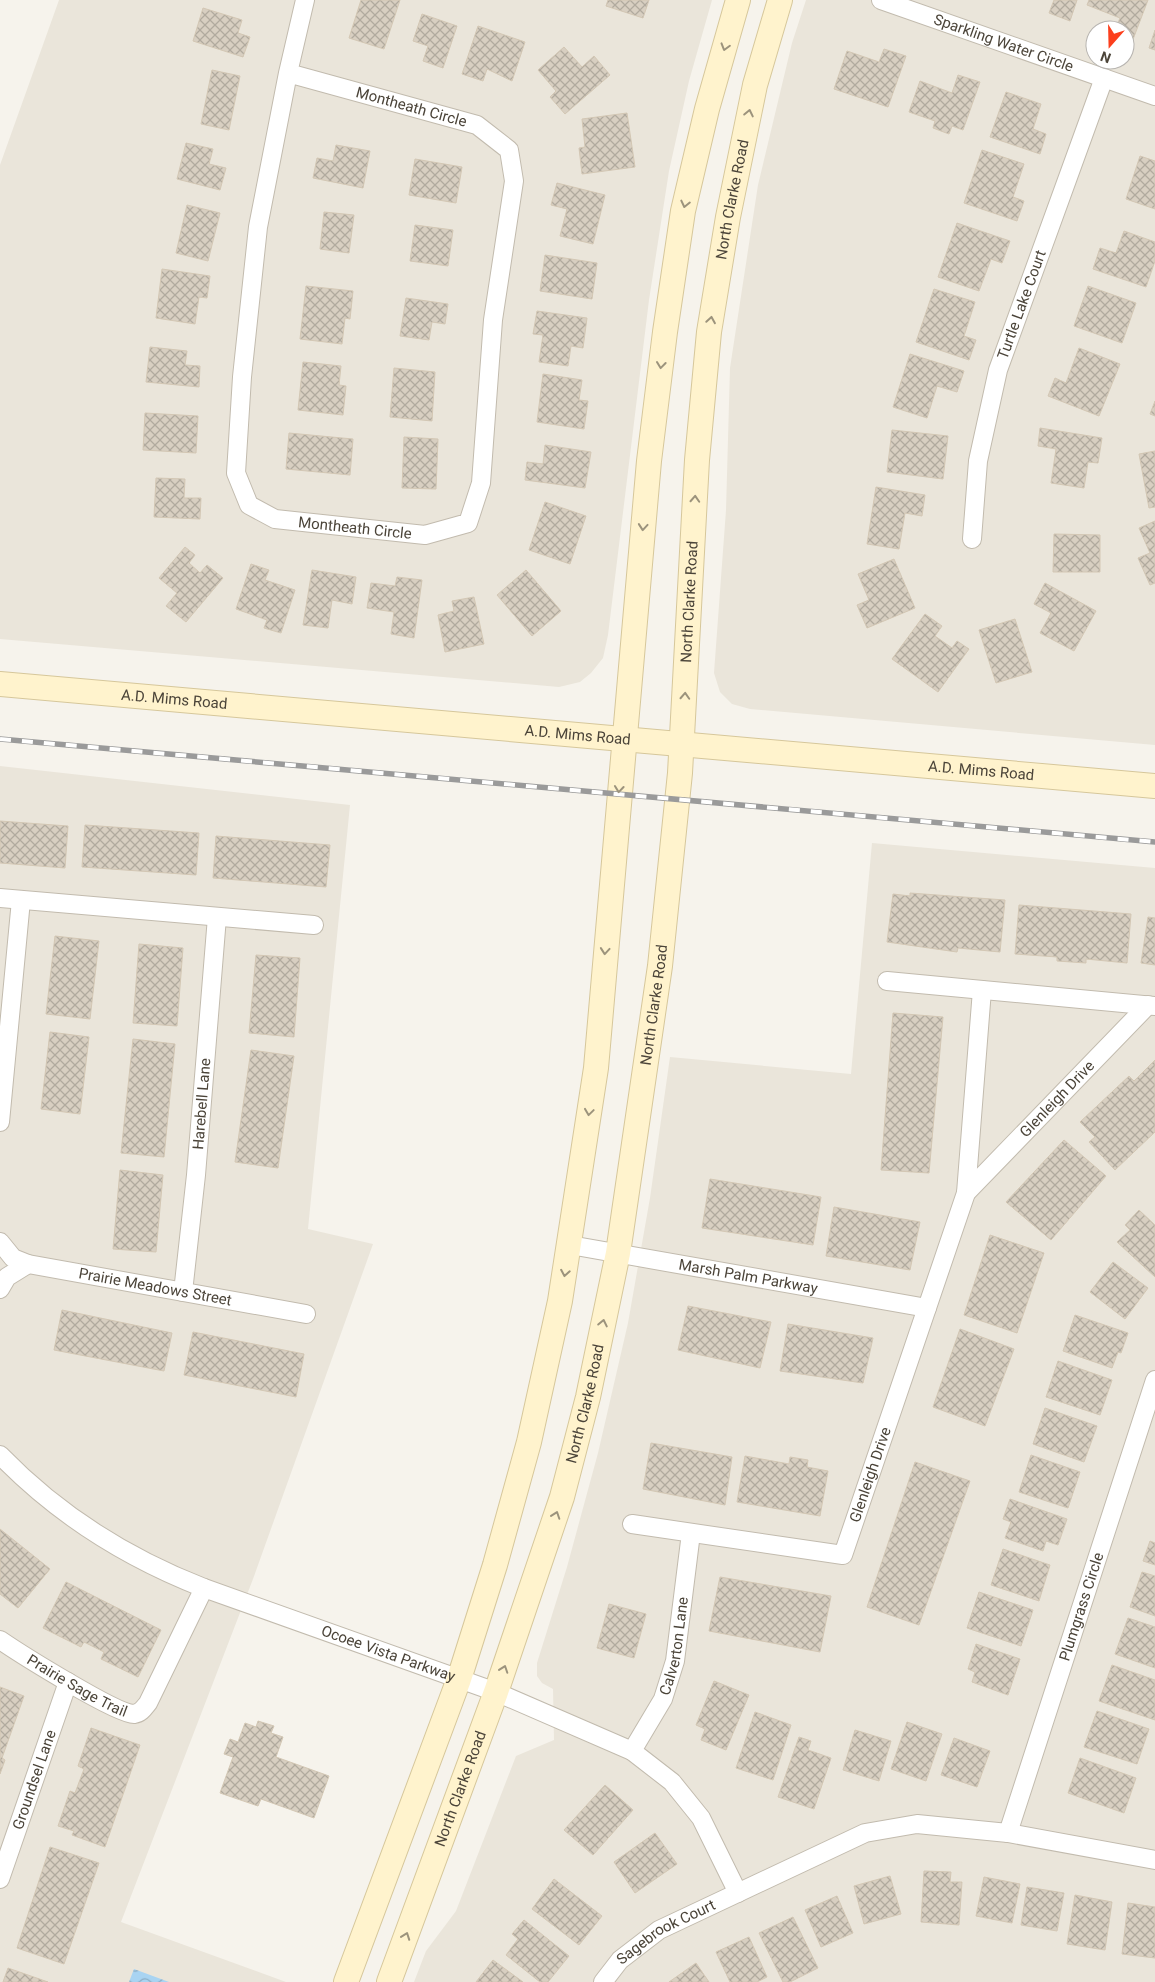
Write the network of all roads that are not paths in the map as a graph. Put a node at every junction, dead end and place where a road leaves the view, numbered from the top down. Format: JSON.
{"nodes":[{"id":1,"x":305,"y":0,"type":"edge"},
{"id":2,"x":738,"y":0,"type":"edge"},
{"id":3,"x":780,"y":0,"type":"edge"},
{"id":4,"x":881,"y":0,"type":"edge"},
{"id":5,"x":288,"y":73,"type":"junction"},
{"id":6,"x":1104,"y":78,"type":"junction"},
{"id":7,"x":1155,"y":96,"type":"edge"},
{"id":8,"x":972,"y":539,"type":"dead end"},
{"id":9,"x":0,"y":684,"type":"edge"},
{"id":10,"x":624,"y":740,"type":"junction"},
{"id":11,"x":682,"y":745,"type":"junction"},
{"id":12,"x":1155,"y":786,"type":"edge"},
{"id":13,"x":0,"y":898,"type":"edge"},
{"id":14,"x":21,"y":900,"type":"junction"},
{"id":15,"x":217,"y":917,"type":"junction"},
{"id":16,"x":314,"y":926,"type":"dead end"},
{"id":17,"x":886,"y":981,"type":"dead end"},
{"id":18,"x":982,"y":990,"type":"junction"},
{"id":19,"x":1152,"y":1006,"type":"edge"},
{"id":20,"x":0,"y":1122,"type":"edge"},
{"id":21,"x":966,"y":1193,"type":"junction"},
{"id":22,"x":0,"y":1242,"type":"edge"},
{"id":23,"x":570,"y":1245,"type":"junction"},
{"id":24,"x":618,"y":1253,"type":"junction"},
{"id":25,"x":28,"y":1264,"type":"junction"},
{"id":26,"x":2,"y":1281,"type":"edge"},
{"id":27,"x":183,"y":1292,"type":"junction"},
{"id":28,"x":927,"y":1308,"type":"junction"},
{"id":29,"x":306,"y":1314,"type":"dead end"},
{"id":30,"x":1155,"y":1380,"type":"edge"},
{"id":31,"x":0,"y":1455,"type":"edge"},
{"id":32,"x":632,"y":1524,"type":"dead end"},
{"id":33,"x":691,"y":1533,"type":"junction"},
{"id":34,"x":204,"y":1588,"type":"junction"},
{"id":35,"x":0,"y":1640,"type":"edge"},
{"id":36,"x":459,"y":1678,"type":"junction"},
{"id":37,"x":68,"y":1682,"type":"junction"},
{"id":38,"x":496,"y":1692,"type":"junction"},
{"id":39,"x":632,"y":1751,"type":"junction"},
{"id":40,"x":1008,"y":1834,"type":"junction"},
{"id":41,"x":1155,"y":1860,"type":"edge"},
{"id":42,"x":0,"y":1879,"type":"edge"},
{"id":43,"x":738,"y":1893,"type":"junction"},
{"id":44,"x":346,"y":1982,"type":"edge"},
{"id":45,"x":389,"y":1982,"type":"edge"},
{"id":46,"x":603,"y":1982,"type":"edge"}],
"edges":[{"from":1,"to":5,"type":"street","name":"Montheath Circle"},
{"from":2,"to":10,"type":"street","one_way":true},
{"from":11,"to":3,"type":"street","name":"North Clarke Road","one_way":true},
{"from":4,"to":6,"type":"street","name":"Sparkling Water Circle"},
{"from":5,"to":5,"type":"street","name":"Montheath Circle"},
{"from":6,"to":7,"type":"street","name":"Sparkling Water Circle"},
{"from":6,"to":8,"type":"street","name":"Turtle Lake Court"},
{"from":9,"to":10,"type":"street","name":"A.D. Mims Road"},
{"from":10,"to":11,"type":"street","name":"A.D. Mims Road"},
{"from":10,"to":23,"type":"street","one_way":true},
{"from":11,"to":12,"type":"street","name":"A.D. Mims Road"},
{"from":11,"to":24,"type":"street","name":"North Clarke Road"},
{"from":13,"to":14,"type":"street"},
{"from":14,"to":15,"type":"street"},
{"from":14,"to":20,"type":"street"},
{"from":15,"to":16,"type":"street"},
{"from":15,"to":27,"type":"street","name":"Harebell Lane"},
{"from":17,"to":18,"type":"street","name":"Glenleigh Drive"},
{"from":18,"to":19,"type":"street","name":"Glenleigh Drive"},
{"from":18,"to":21,"type":"street","name":"Glenleigh Drive"},
{"from":19,"to":21,"type":"street","name":"Glenleigh Drive"},
{"from":21,"to":28,"type":"street","name":"Glenleigh Drive"},
{"from":22,"to":25,"type":"street"},
{"from":23,"to":24,"type":"street","name":"Marsh Palm Parkway"},
{"from":23,"to":36,"type":"street","one_way":true},
{"from":24,"to":28,"type":"street","name":"Marsh Palm Parkway"},
{"from":38,"to":24,"type":"street","name":"North Clarke Road","one_way":true},
{"from":25,"to":26,"type":"street"},
{"from":25,"to":27,"type":"street","name":"Prairie Meadows Street"},
{"from":27,"to":29,"type":"street","name":"Prairie Meadows Street"},
{"from":28,"to":33,"type":"street","name":"Glenleigh Drive"},
{"from":30,"to":40,"type":"street","name":"Plumgrass Circle"},
{"from":31,"to":34,"type":"street","name":"Ocoee Vista Parkway"},
{"from":32,"to":33,"type":"street","name":"Glenleigh Drive"},
{"from":33,"to":39,"type":"street","name":"Calverton Lane"},
{"from":34,"to":36,"type":"street","name":"Ocoee Vista Parkway"},
{"from":34,"to":37,"type":"street","name":"Prairie Sage Trail"},
{"from":35,"to":37,"type":"street","name":"Prairie Sage Trail"},
{"from":36,"to":38,"type":"street","name":"Ocoee Vista Parkway"},
{"from":36,"to":44,"type":"street"},
{"from":37,"to":42,"type":"street","name":"Groundsel Lane"},
{"from":38,"to":39,"type":"street","name":"Ocoee Vista Parkway"},
{"from":45,"to":38,"type":"street","name":"North Clarke Road","one_way":true},
{"from":39,"to":43,"type":"street","name":"Ocoee Vista Parkway"},
{"from":40,"to":41,"type":"street"},
{"from":40,"to":43,"type":"street"},
{"from":43,"to":46,"type":"street","name":"Sagebrook Court"}]}
